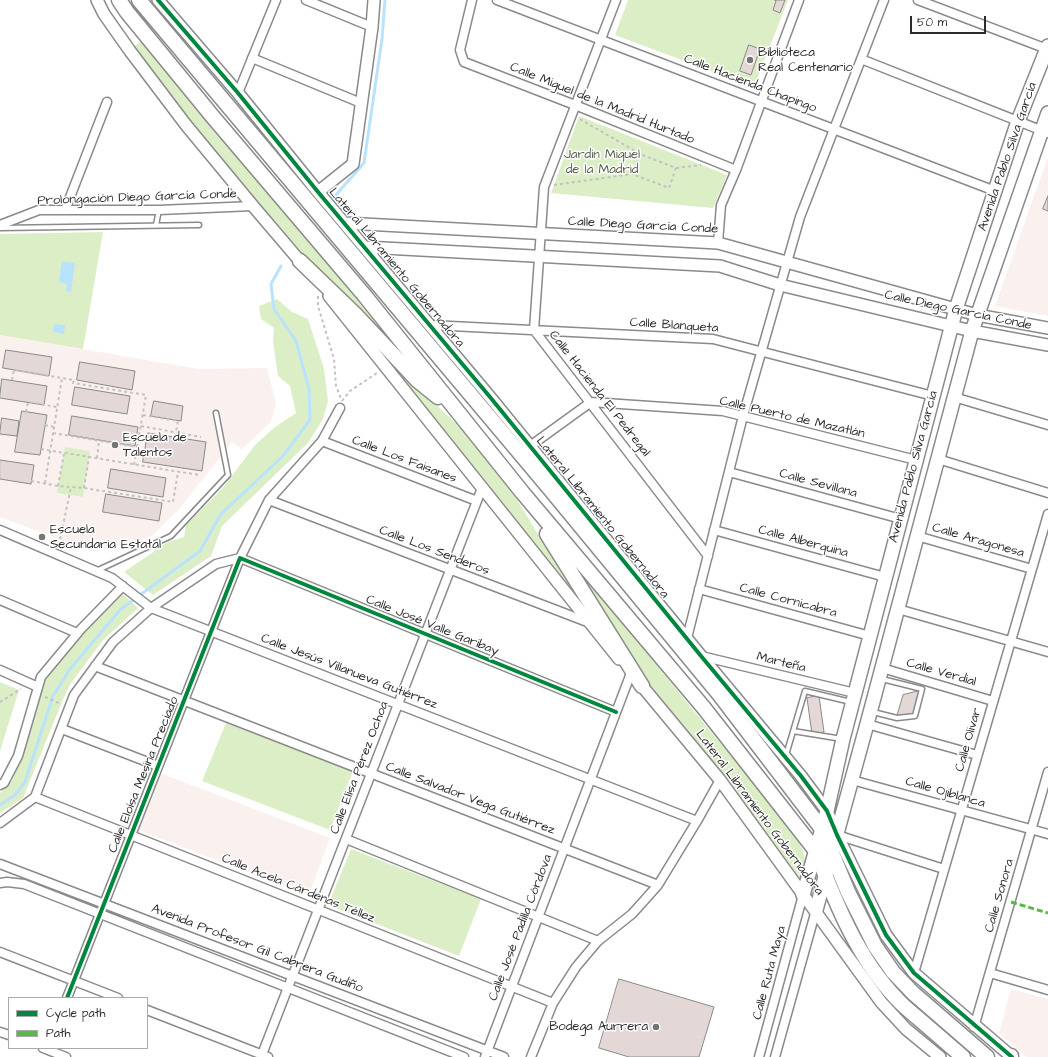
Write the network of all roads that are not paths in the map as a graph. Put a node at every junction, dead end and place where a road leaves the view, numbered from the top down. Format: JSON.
{"nodes":[{"id":1,"x":97,"y":0,"type":"edge"},
{"id":2,"x":119,"y":0,"type":"edge"},
{"id":3,"x":139,"y":0,"type":"edge"},
{"id":4,"x":158,"y":0,"type":"edge"},
{"id":5,"x":276,"y":0,"type":"edge"},
{"id":6,"x":306,"y":0,"type":"edge"},
{"id":7,"x":374,"y":0,"type":"edge"},
{"id":8,"x":472,"y":0,"type":"edge"},
{"id":9,"x":497,"y":0,"type":"edge"},
{"id":10,"x":616,"y":0,"type":"edge"},
{"id":11,"x":799,"y":0,"type":"edge"},
{"id":12,"x":884,"y":0,"type":"edge"},
{"id":13,"x":918,"y":0,"type":"edge"},
{"id":14,"x":372,"y":27,"type":"junction"},
{"id":15,"x":601,"y":40,"type":"junction"},
{"id":16,"x":1047,"y":47,"type":"edge"},
{"id":17,"x":252,"y":58,"type":"junction"},
{"id":18,"x":861,"y":59,"type":"junction"},
{"id":19,"x":238,"y":93,"type":"junction"},
{"id":20,"x":762,"y":101,"type":"junction"},
{"id":21,"x":107,"y":102,"type":"dead end"},
{"id":22,"x":361,"y":103,"type":"junction"},
{"id":23,"x":576,"y":105,"type":"junction"},
{"id":24,"x":1048,"y":113,"type":"edge"},
{"id":25,"x":1018,"y":122,"type":"junction"},
{"id":26,"x":834,"y":129,"type":"junction"},
{"id":27,"x":1045,"y":132,"type":"edge"},
{"id":28,"x":736,"y":170,"type":"junction"},
{"id":29,"x":995,"y":190,"type":"junction"},
{"id":30,"x":318,"y":192,"type":"junction"},
{"id":31,"x":253,"y":206,"type":"junction"},
{"id":32,"x":65,"y":210,"type":"junction"},
{"id":33,"x":159,"y":210,"type":"junction"},
{"id":34,"x":345,"y":223,"type":"junction"},
{"id":35,"x":156,"y":225,"type":"junction"},
{"id":36,"x":199,"y":225,"type":"dead end"},
{"id":37,"x":0,"y":226,"type":"edge"},
{"id":38,"x":540,"y":234,"type":"junction"},
{"id":39,"x":718,"y":243,"type":"junction"},
{"id":40,"x":365,"y":247,"type":"junction"},
{"id":41,"x":539,"y":256,"type":"junction"},
{"id":42,"x":300,"y":261,"type":"junction"},
{"id":43,"x":787,"y":262,"type":"junction"},
{"id":44,"x":780,"y":285,"type":"junction"},
{"id":45,"x":956,"y":309,"type":"junction"},
{"id":46,"x":977,"y":315,"type":"junction"},
{"id":47,"x":430,"y":325,"type":"junction"},
{"id":48,"x":951,"y":326,"type":"junction"},
{"id":49,"x":1048,"y":328,"type":"edge"},
{"id":50,"x":534,"y":330,"type":"junction"},
{"id":51,"x":972,"y":331,"type":"junction"},
{"id":52,"x":1048,"y":345,"type":"edge"},
{"id":53,"x":761,"y":351,"type":"junction"},
{"id":54,"x":933,"y":396,"type":"junction"},
{"id":55,"x":954,"y":397,"type":"junction"},
{"id":56,"x":591,"y":402,"type":"junction"},
{"id":57,"x":340,"y":408,"type":"dead end"},
{"id":58,"x":216,"y":413,"type":"dead end"},
{"id":59,"x":462,"y":416,"type":"junction"},
{"id":60,"x":743,"y":416,"type":"junction"},
{"id":61,"x":1048,"y":425,"type":"edge"},
{"id":62,"x":322,"y":441,"type":"junction"},
{"id":63,"x":525,"y":450,"type":"junction"},
{"id":64,"x":938,"y":459,"type":"junction"},
{"id":65,"x":916,"y":460,"type":"junction"},
{"id":66,"x":729,"y":472,"type":"junction"},
{"id":67,"x":482,"y":488,"type":"junction"},
{"id":68,"x":522,"y":492,"type":"junction"},
{"id":69,"x":1048,"y":493,"type":"edge"},
{"id":70,"x":269,"y":500,"type":"junction"},
{"id":71,"x":477,"y":501,"type":"junction"},
{"id":72,"x":1048,"y":514,"type":"edge"},
{"id":73,"x":900,"y":519,"type":"junction"},
{"id":74,"x":0,"y":530,"type":"edge"},
{"id":75,"x":714,"y":530,"type":"junction"},
{"id":76,"x":917,"y":536,"type":"junction"},
{"id":77,"x":708,"y":556,"type":"junction"},
{"id":78,"x":240,"y":558,"type":"junction"},
{"id":79,"x":1032,"y":569,"type":"junction"},
{"id":80,"x":450,"y":570,"type":"junction"},
{"id":81,"x":95,"y":571,"type":"junction"},
{"id":82,"x":885,"y":577,"type":"junction"},
{"id":83,"x":123,"y":586,"type":"junction"},
{"id":84,"x":699,"y":589,"type":"junction"},
{"id":85,"x":0,"y":600,"type":"edge"},
{"id":86,"x":147,"y":605,"type":"junction"},
{"id":87,"x":898,"y":609,"type":"junction"},
{"id":88,"x":590,"y":624,"type":"junction"},
{"id":89,"x":211,"y":631,"type":"junction"},
{"id":90,"x":77,"y":633,"type":"junction"},
{"id":91,"x":425,"y":634,"type":"junction"},
{"id":92,"x":870,"y":636,"type":"junction"},
{"id":93,"x":687,"y":638,"type":"junction"},
{"id":94,"x":1011,"y":641,"type":"junction"},
{"id":95,"x":1048,"y":652,"type":"edge"},
{"id":96,"x":701,"y":656,"type":"junction"},
{"id":97,"x":95,"y":666,"type":"junction"},
{"id":98,"x":0,"y":670,"type":"edge"},
{"id":99,"x":631,"y":673,"type":"junction"},
{"id":100,"x":881,"y":673,"type":"junction"},
{"id":101,"x":642,"y":686,"type":"junction"},
{"id":102,"x":38,"y":687,"type":"junction"},
{"id":103,"x":854,"y":698,"type":"junction"},
{"id":104,"x":184,"y":701,"type":"junction"},
{"id":105,"x":993,"y":701,"type":"junction"},
{"id":106,"x":398,"y":704,"type":"junction"},
{"id":107,"x":871,"y":711,"type":"junction"},
{"id":108,"x":616,"y":712,"type":"junction"},
{"id":109,"x":867,"y":724,"type":"junction"},
{"id":110,"x":62,"y":729,"type":"junction"},
{"id":111,"x":793,"y":731,"type":"junction"},
{"id":112,"x":843,"y":739,"type":"junction"},
{"id":113,"x":978,"y":755,"type":"junction"},
{"id":114,"x":785,"y":757,"type":"junction"},
{"id":115,"x":158,"y":766,"type":"junction"},
{"id":116,"x":1048,"y":772,"type":"edge"},
{"id":117,"x":371,"y":774,"type":"junction"},
{"id":118,"x":591,"y":779,"type":"junction"},
{"id":119,"x":720,"y":780,"type":"junction"},
{"id":120,"x":852,"y":780,"type":"junction"},
{"id":121,"x":1,"y":783,"type":"edge"},
{"id":122,"x":35,"y":797,"type":"junction"},
{"id":123,"x":961,"y":810,"type":"junction"},
{"id":124,"x":827,"y":811,"type":"junction"},
{"id":125,"x":697,"y":821,"type":"junction"},
{"id":126,"x":0,"y":823,"type":"edge"},
{"id":127,"x":822,"y":829,"type":"junction"},
{"id":128,"x":1032,"y":829,"type":"junction"},
{"id":129,"x":1048,"y":834,"type":"edge"},
{"id":130,"x":131,"y":835,"type":"junction"},
{"id":131,"x":837,"y":835,"type":"junction"},
{"id":132,"x":346,"y":839,"type":"junction"},
{"id":133,"x":564,"y":849,"type":"junction"},
{"id":134,"x":816,"y":851,"type":"junction"},
{"id":135,"x":832,"y":852,"type":"junction"},
{"id":136,"x":1,"y":864,"type":"edge"},
{"id":137,"x":944,"y":869,"type":"junction"},
{"id":138,"x":825,"y":876,"type":"junction"},
{"id":139,"x":0,"y":883,"type":"edge"},
{"id":140,"x":658,"y":885,"type":"junction"},
{"id":141,"x":804,"y":895,"type":"junction"},
{"id":142,"x":104,"y":903,"type":"junction"},
{"id":143,"x":318,"y":910,"type":"junction"},
{"id":144,"x":816,"y":910,"type":"junction"},
{"id":145,"x":100,"y":914,"type":"junction"},
{"id":146,"x":538,"y":917,"type":"junction"},
{"id":147,"x":598,"y":941,"type":"junction"},
{"id":148,"x":0,"y":952,"type":"edge"},
{"id":149,"x":914,"y":973,"type":"junction"},
{"id":150,"x":990,"y":973,"type":"junction"},
{"id":151,"x":292,"y":976,"type":"junction"},
{"id":152,"x":73,"y":981,"type":"junction"},
{"id":153,"x":511,"y":986,"type":"junction"},
{"id":154,"x":288,"y":988,"type":"junction"},
{"id":155,"x":1048,"y":990,"type":"edge"},
{"id":156,"x":66,"y":997,"type":"edge"},
{"id":157,"x":115,"y":997,"type":"edge"},
{"id":158,"x":553,"y":1003,"type":"junction"},
{"id":159,"x":148,"y":1010,"type":"edge"},
{"id":160,"x":974,"y":1026,"type":"junction"},
{"id":161,"x":45,"y":1051,"type":"edge"},
{"id":162,"x":486,"y":1054,"type":"edge"},
{"id":163,"x":264,"y":1056,"type":"edge"},
{"id":164,"x":66,"y":1057,"type":"edge"},
{"id":165,"x":464,"y":1057,"type":"edge"},
{"id":166,"x":504,"y":1057,"type":"edge"},
{"id":167,"x":530,"y":1057,"type":"edge"},
{"id":168,"x":759,"y":1057,"type":"edge"},
{"id":169,"x":775,"y":1057,"type":"edge"},
{"id":170,"x":940,"y":1057,"type":"edge"},
{"id":171,"x":963,"y":1057,"type":"edge"},
{"id":172,"x":987,"y":1057,"type":"edge"},
{"id":173,"x":1011,"y":1057,"type":"edge"}],
"edges":[{"from":1,"to":31,"type":"street","name":"Lateral Libramiento Gobernadora"},
{"from":2,"to":59,"type":"highway"},
{"from":3,"to":63,"type":"highway"},
{"from":4,"to":19,"type":"street","name":"Lateral Libramiento Gobernadora"},
{"from":5,"to":17,"type":"street"},
{"from":6,"to":14,"type":"street"},
{"from":7,"to":14,"type":"street"},
{"from":8,"to":23,"type":"street","name":"Calle Miguel de la Madrid Hurtado"},
{"from":9,"to":15,"type":"street","name":"Calle Hacienda Chapingo"},
{"from":10,"to":15,"type":"street","name":"Calle Hacienda El Pedregal"},
{"from":11,"to":20,"type":"street"},
{"from":12,"to":18,"type":"street"},
{"from":13,"to":16,"type":"street"},
{"from":14,"to":22,"type":"street"},
{"from":15,"to":20,"type":"street","name":"Calle Hacienda Chapingo"},
{"from":15,"to":23,"type":"street","name":"Calle Hacienda El Pedregal"},
{"from":16,"to":25,"type":"main road","name":"Avenida Pablo Silva García"},
{"from":17,"to":19,"type":"street"},
{"from":17,"to":22,"type":"street"},
{"from":18,"to":25,"type":"street"},
{"from":18,"to":26,"type":"street"},
{"from":19,"to":30,"type":"street","name":"Lateral Libramiento Gobernadora"},
{"from":20,"to":26,"type":"street","name":"Calle Hacienda Chapingo"},
{"from":20,"to":28,"type":"street"},
{"from":21,"to":32,"type":"street"},
{"from":22,"to":30,"type":"street"},
{"from":23,"to":28,"type":"street","name":"Calle Miguel de la Madrid Hurtado"},
{"from":23,"to":38,"type":"street","name":"Calle Hacienda El Pedregal"},
{"from":24,"to":27,"type":"main road","name":"Avenida Pablo Silva García"},
{"from":25,"to":27,"type":"street"},
{"from":25,"to":29,"type":"main road","name":"Avenida Pablo Silva García"},
{"from":26,"to":29,"type":"street","name":"Calle Hacienda Chapingo"},
{"from":26,"to":43,"type":"street"},
{"from":27,"to":46,"type":"main road","name":"Avenida Pablo Silva García"},
{"from":28,"to":39,"type":"street"},
{"from":29,"to":45,"type":"main road","name":"Avenida Pablo Silva García"},
{"from":30,"to":34,"type":"street","name":"Lateral Libramiento Gobernadora"},
{"from":31,"to":33,"type":"street","name":"Prolongación Diego García Conde"},
{"from":31,"to":42,"type":"street","name":"Lateral Libramiento Gobernadora"},
{"from":32,"to":33,"type":"street","name":"Prolongación Diego García Conde"},
{"from":32,"to":37,"type":"street","name":"Prolongación Diego García Conde"},
{"from":33,"to":35,"type":"lane"},
{"from":34,"to":38,"type":"street","name":"Calle Diego García Conde"},
{"from":34,"to":40,"type":"street","name":"Lateral Libramiento Gobernadora"},
{"from":35,"to":36,"type":"lane"},
{"from":35,"to":37,"type":"lane"},
{"from":38,"to":39,"type":"street","name":"Calle Diego García Conde"},
{"from":38,"to":41,"type":"street","name":"Calle Hacienda El Pedregal"},
{"from":39,"to":43,"type":"street","name":"Calle Diego García Conde"},
{"from":40,"to":41,"type":"street","name":"Calle Diego García Conde"},
{"from":40,"to":47,"type":"street","name":"Lateral Libramiento Gobernadora"},
{"from":41,"to":44,"type":"street","name":"Calle Diego García Conde"},
{"from":41,"to":50,"type":"street","name":"Calle Hacienda El Pedregal"},
{"from":42,"to":59,"type":"highway"},
{"from":42,"to":67,"type":"street","name":"Lateral Libramiento Gobernadora"},
{"from":43,"to":44,"type":"street"},
{"from":43,"to":45,"type":"street","name":"Calle Diego García Conde"},
{"from":44,"to":48,"type":"street","name":"Calle Diego García Conde"},
{"from":44,"to":53,"type":"street"},
{"from":45,"to":46,"type":"street","name":"Calle Diego García Conde"},
{"from":45,"to":48,"type":"main road","name":"Avenida Pablo Silva García"},
{"from":46,"to":49,"type":"street","name":"Calle Diego García Conde"},
{"from":46,"to":51,"type":"main road","name":"Avenida Pablo Silva García"},
{"from":47,"to":50,"type":"street","name":"Calle Blanqueta"},
{"from":47,"to":63,"type":"street","name":"Lateral Libramiento Gobernadora"},
{"from":48,"to":51,"type":"street","name":"Calle Diego García Conde"},
{"from":48,"to":54,"type":"main road","name":"Avenida Pablo Silva García"},
{"from":50,"to":53,"type":"street","name":"Calle Blanqueta"},
{"from":50,"to":56,"type":"street","name":"Calle Hacienda El Pedregal"},
{"from":51,"to":52,"type":"street","name":"Calle Diego García Conde"},
{"from":51,"to":55,"type":"main road","name":"Avenida Pablo Silva García"},
{"from":53,"to":54,"type":"street","name":"Calle Blanqueta"},
{"from":53,"to":60,"type":"street"},
{"from":54,"to":65,"type":"main road","name":"Avenida Pablo Silva García"},
{"from":55,"to":61,"type":"street"},
{"from":55,"to":64,"type":"main road","name":"Avenida Pablo Silva García"},
{"from":56,"to":60,"type":"street","name":"Calle Puerto de Mazatlán"},
{"from":56,"to":63,"type":"street"},
{"from":56,"to":77,"type":"street","name":"Calle Hacienda El Pedregal"},
{"from":57,"to":62,"type":"street","name":"Calle Eloísa Mesina Preciado"},
{"from":58,"to":81,"type":"lane"},
{"from":59,"to":68,"type":"highway"},
{"from":60,"to":65,"type":"street","name":"Calle Puerto de Mazatlán"},
{"from":60,"to":66,"type":"street"},
{"from":62,"to":70,"type":"street","name":"Calle Eloísa Mesina Preciado"},
{"from":62,"to":71,"type":"street","name":"Calle Los Faisanes"},
{"from":63,"to":93,"type":"street","name":"Lateral Libramiento Gobernadora"},
{"from":63,"to":127,"type":"highway"},
{"from":64,"to":69,"type":"street"},
{"from":64,"to":76,"type":"main road","name":"Avenida Pablo Silva García"},
{"from":65,"to":73,"type":"main road","name":"Avenida Pablo Silva García"},
{"from":66,"to":73,"type":"street","name":"Calle Sevillana"},
{"from":66,"to":75,"type":"street"},
{"from":67,"to":71,"type":"street","name":"Calle Elisa Pérez Ochoa"},
{"from":67,"to":88,"type":"street","name":"Lateral Libramiento Gobernadora"},
{"from":68,"to":101,"type":"highway"},
{"from":68,"to":134,"type":"highway"},
{"from":70,"to":78,"type":"street","name":"Calle Eloísa Mesina Preciado"},
{"from":70,"to":80,"type":"street","name":"Calle Los Senderos"},
{"from":71,"to":80,"type":"street","name":"Calle Elisa Pérez Ochoa"},
{"from":72,"to":79,"type":"street","name":"Calle Olivar"},
{"from":73,"to":82,"type":"main road","name":"Avenida Pablo Silva García"},
{"from":74,"to":81,"type":"street","name":"Calle Jesús Villanueva Gutiérrez"},
{"from":75,"to":77,"type":"street"},
{"from":75,"to":82,"type":"street","name":"Calle Alberquina"},
{"from":76,"to":79,"type":"street","name":"Calle Aragonesa"},
{"from":76,"to":87,"type":"main road","name":"Avenida Pablo Silva García"},
{"from":77,"to":84,"type":"street"},
{"from":78,"to":86,"type":"street"},
{"from":78,"to":89,"type":"street","name":"Calle Eloísa Mesina Preciado"},
{"from":78,"to":91,"type":"street","name":"Calle José Valle Garibay"},
{"from":79,"to":94,"type":"street","name":"Calle Olivar"},
{"from":80,"to":88,"type":"street","name":"Calle Los Senderos"},
{"from":80,"to":91,"type":"street","name":"Calle Elisa Pérez Ochoa"},
{"from":81,"to":83,"type":"street","name":"Calle Jesús Villanueva Gutiérrez"},
{"from":82,"to":92,"type":"main road","name":"Avenida Pablo Silva García"},
{"from":83,"to":86,"type":"street","name":"Calle Jesús Villanueva Gutiérrez"},
{"from":83,"to":90,"type":"street"},
{"from":84,"to":92,"type":"street","name":"Calle Cornicabra"},
{"from":84,"to":93,"type":"street"},
{"from":85,"to":90,"type":"street"},
{"from":86,"to":89,"type":"street","name":"Calle Jesús Villanueva Gutiérrez"},
{"from":86,"to":97,"type":"street"},
{"from":87,"to":94,"type":"street"},
{"from":87,"to":100,"type":"main road","name":"Avenida Pablo Silva García"},
{"from":88,"to":99,"type":"street","name":"Lateral Libramiento Gobernadora"},
{"from":89,"to":104,"type":"street","name":"Calle Eloísa Mesina Preciado"},
{"from":89,"to":106,"type":"street","name":"Calle Jesús Villanueva Gutiérrez"},
{"from":90,"to":102,"type":"street"},
{"from":91,"to":106,"type":"street","name":"Calle Elisa Pérez Ochoa"},
{"from":91,"to":108,"type":"street","name":"Calle José Valle Garibay"},
{"from":92,"to":103,"type":"main road","name":"Avenida Pablo Silva García"},
{"from":93,"to":96,"type":"street","name":"Lateral Libramiento Gobernadora"},
{"from":94,"to":95,"type":"street"},
{"from":94,"to":105,"type":"street","name":"Calle Olivar"},
{"from":96,"to":103,"type":"street","name":"Marteña"},
{"from":96,"to":114,"type":"street","name":"Lateral Libramiento Gobernadora"},
{"from":97,"to":104,"type":"street","name":"Calle Salvador Vega Gutiérrez"},
{"from":97,"to":110,"type":"street"},
{"from":98,"to":102,"type":"street"},
{"from":99,"to":101,"type":"street","name":"Lateral Libramiento Gobernadora"},
{"from":99,"to":108,"type":"street","name":"Calle José Padilla Córdova"},
{"from":100,"to":105,"type":"street","name":"Calle Verdial"},
{"from":100,"to":107,"type":"main road","name":"Avenida Pablo Silva García"},
{"from":100,"to":107,"type":"lane"},
{"from":101,"to":119,"type":"street","name":"Lateral Libramiento Gobernadora"},
{"from":102,"to":121,"type":"street"},
{"from":103,"to":111,"type":"lane"},
{"from":103,"to":112,"type":"main road","name":"Avenida Pablo Silva García"},
{"from":104,"to":115,"type":"street","name":"Calle Eloísa Mesina Preciado"},
{"from":104,"to":117,"type":"street","name":"Calle Salvador Vega Gutiérrez"},
{"from":105,"to":113,"type":"street","name":"Calle Olivar"},
{"from":106,"to":117,"type":"street","name":"Calle Elisa Pérez Ochoa"},
{"from":106,"to":118,"type":"street","name":"Calle Jesús Villanueva Gutiérrez"},
{"from":107,"to":109,"type":"main road","name":"Avenida Pablo Silva García"},
{"from":108,"to":118,"type":"street","name":"Calle José Padilla Córdova"},
{"from":109,"to":113,"type":"street"},
{"from":109,"to":120,"type":"main road","name":"Avenida Pablo Silva García"},
{"from":110,"to":115,"type":"street"},
{"from":110,"to":122,"type":"street"},
{"from":111,"to":112,"type":"lane"},
{"from":111,"to":114,"type":"lane"},
{"from":112,"to":124,"type":"main road","name":"Avenida Pablo Silva García"},
{"from":113,"to":123,"type":"street","name":"Calle Olivar"},
{"from":114,"to":124,"type":"street","name":"Lateral Libramiento Gobernadora"},
{"from":115,"to":130,"type":"street","name":"Calle Eloísa Mesina Preciado"},
{"from":116,"to":128,"type":"street","name":"Calle Sonora"},
{"from":117,"to":132,"type":"street","name":"Calle Elisa Pérez Ochoa"},
{"from":117,"to":133,"type":"street","name":"Calle Salvador Vega Gutiérrez"},
{"from":118,"to":125,"type":"street","name":"Calle Jesús Villanueva Gutiérrez"},
{"from":118,"to":133,"type":"street","name":"Calle José Padilla Córdova"},
{"from":119,"to":125,"type":"street"},
{"from":119,"to":141,"type":"street","name":"Lateral Libramiento Gobernadora"},
{"from":120,"to":123,"type":"street","name":"Calle Ojiblanca"},
{"from":120,"to":131,"type":"main road","name":"Avenida Pablo Silva García"},
{"from":122,"to":126,"type":"street"},
{"from":122,"to":130,"type":"street","name":"Calle Acela Cárdenas Téllez"},
{"from":123,"to":128,"type":"street","name":"Calle Ojiblanca"},
{"from":123,"to":137,"type":"street","name":"Calle Olivar"},
{"from":124,"to":127,"type":"main road","name":"Avenida Pablo Silva García"},
{"from":124,"to":131,"type":"street","name":"Lateral Libramiento Gobernadora"},
{"from":125,"to":140,"type":"street"},
{"from":127,"to":134,"type":"main road","name":"Avenida Pablo Silva García"},
{"from":127,"to":135,"type":"highway"},
{"from":128,"to":129,"type":"street","name":"Calle Ojiblanca"},
{"from":128,"to":150,"type":"street","name":"Calle Sonora"},
{"from":130,"to":142,"type":"street","name":"Calle Eloísa Mesina Preciado"},
{"from":130,"to":143,"type":"street","name":"Calle Acela Cárdenas Téllez"},
{"from":131,"to":135,"type":"main road","name":"Avenida Pablo Silva García"},
{"from":131,"to":137,"type":"street"},
{"from":131,"to":149,"type":"street","name":"Lateral Libramiento Gobernadora"},
{"from":132,"to":143,"type":"street","name":"Calle Elisa Pérez Ochoa"},
{"from":132,"to":146,"type":"street"},
{"from":133,"to":140,"type":"street","name":"Calle Salvador Vega Gutiérrez"},
{"from":133,"to":146,"type":"street","name":"Calle José Padilla Córdova"},
{"from":134,"to":138,"type":"highway"},
{"from":134,"to":141,"type":"main road","name":"Avenida Pablo Silva García"},
{"from":135,"to":138,"type":"main road","name":"Avenida Pablo Silva García"},
{"from":135,"to":172,"type":"highway"},
{"from":136,"to":142,"type":"street","name":"Avenida Profesor Gil Cabrera Gudiño"},
{"from":137,"to":149,"type":"street","name":"Calle Olivar"},
{"from":138,"to":144,"type":"main road","name":"Avenida Pablo Silva García"},
{"from":138,"to":171,"type":"highway"},
{"from":139,"to":145,"type":"street","name":"Avenida Profesor Gil Cabrera Gudiño"},
{"from":140,"to":147,"type":"street"},
{"from":141,"to":144,"type":"street","name":"Lateral Libramiento Gobernadora"},
{"from":141,"to":168,"type":"street","name":"Calle Ruta Maya"},
{"from":142,"to":145,"type":"street","name":"Calle Eloísa Mesina Preciado"},
{"from":142,"to":151,"type":"street","name":"Avenida Profesor Gil Cabrera Gudiño"},
{"from":143,"to":151,"type":"street","name":"Calle Elisa Pérez Ochoa"},
{"from":143,"to":153,"type":"street","name":"Calle Acela Cárdenas Téllez"},
{"from":144,"to":169,"type":"street","name":"Calle Ruta Maya"},
{"from":144,"to":170,"type":"street","name":"Lateral Libramiento Gobernadora"},
{"from":145,"to":152,"type":"street","name":"Calle Eloísa Mesina Preciado"},
{"from":145,"to":154,"type":"street","name":"Avenida Profesor Gil Cabrera Gudiño"},
{"from":146,"to":147,"type":"street"},
{"from":146,"to":153,"type":"street","name":"Calle José Padilla Córdova"},
{"from":147,"to":158,"type":"street"},
{"from":148,"to":152,"type":"street"},
{"from":149,"to":160,"type":"street","name":"Lateral Libramiento Gobernadora"},
{"from":150,"to":155,"type":"street"},
{"from":150,"to":160,"type":"street","name":"Calle Sonora"},
{"from":151,"to":154,"type":"street","name":"Calle Elisa Pérez Ochoa"},
{"from":151,"to":162,"type":"street","name":"Avenida Profesor Gil Cabrera Gudiño"},
{"from":152,"to":156,"type":"street","name":"Calle Eloísa Mesina Preciado"},
{"from":152,"to":157,"type":"street"},
{"from":153,"to":158,"type":"street","name":"Calle Acela Cárdenas Téllez"},
{"from":153,"to":162,"type":"street","name":"Calle José Padilla Córdova"},
{"from":154,"to":163,"type":"street","name":"Calle Elisa Pérez Ochoa"},
{"from":154,"to":165,"type":"street","name":"Avenida Profesor Gil Cabrera Gudiño"},
{"from":158,"to":167,"type":"street"},
{"from":159,"to":163,"type":"street"},
{"from":160,"to":173,"type":"street","name":"Lateral Libramiento Gobernadora"},
{"from":161,"to":164,"type":"street"},
{"from":162,"to":166,"type":"street","name":"Avenida Profesor Gil Cabrera Gudiño"}]}
